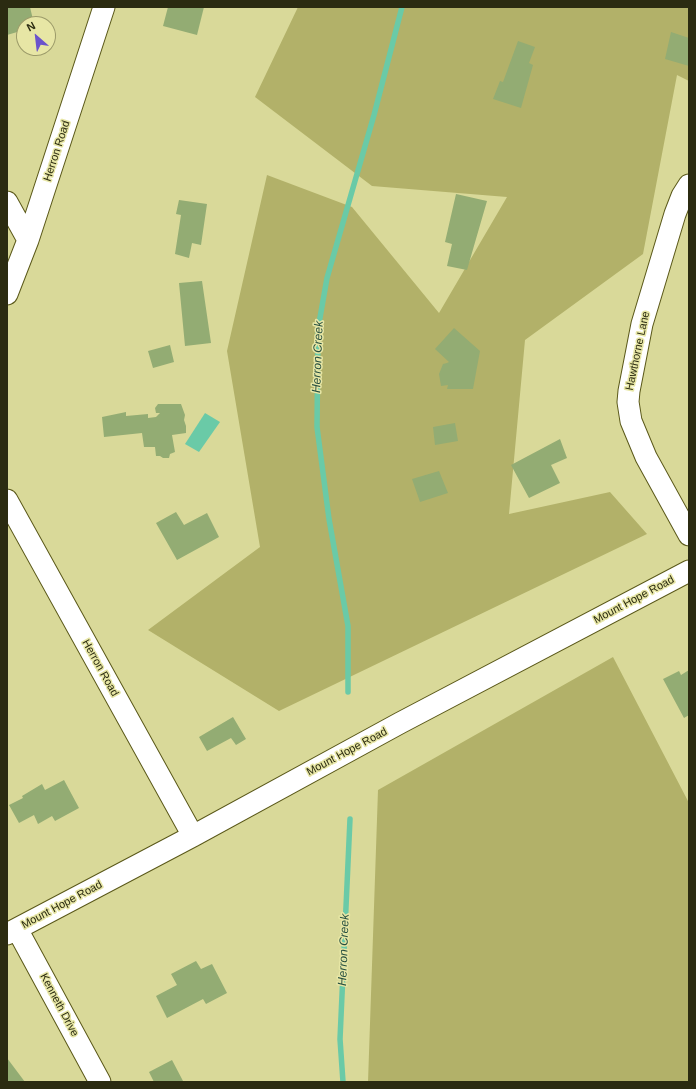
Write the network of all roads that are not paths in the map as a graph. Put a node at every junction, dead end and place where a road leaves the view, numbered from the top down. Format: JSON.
{"nodes":[{"id":1,"x":104,"y":7,"type":"edge"},
{"id":2,"x":689,"y":185,"type":"edge"},
{"id":3,"x":7,"y":202,"type":"edge"},
{"id":4,"x":28,"y":240,"type":"junction"},
{"id":5,"x":7,"y":294,"type":"edge"},
{"id":6,"x":7,"y":500,"type":"edge"},
{"id":7,"x":689,"y":535,"type":"edge"},
{"id":8,"x":689,"y":571,"type":"edge"},
{"id":9,"x":192,"y":836,"type":"junction"},
{"id":10,"x":12,"y":932,"type":"edge"},
{"id":11,"x":100,"y":1082,"type":"edge"}],
"edges":[{"from":1,"to":4,"type":"street","name":"Herron Road"},
{"from":2,"to":7,"type":"street","name":"Hawthorne Lane"},
{"from":3,"to":4,"type":"street"},
{"from":4,"to":5,"type":"street","name":"Herron Road"},
{"from":6,"to":9,"type":"street","name":"Herron Road"},
{"from":8,"to":9,"type":"street","name":"Mount Hope Road"},
{"from":9,"to":10,"type":"street","name":"Mount Hope Road"},
{"from":10,"to":11,"type":"street","name":"Kenneth Drive"}]}
